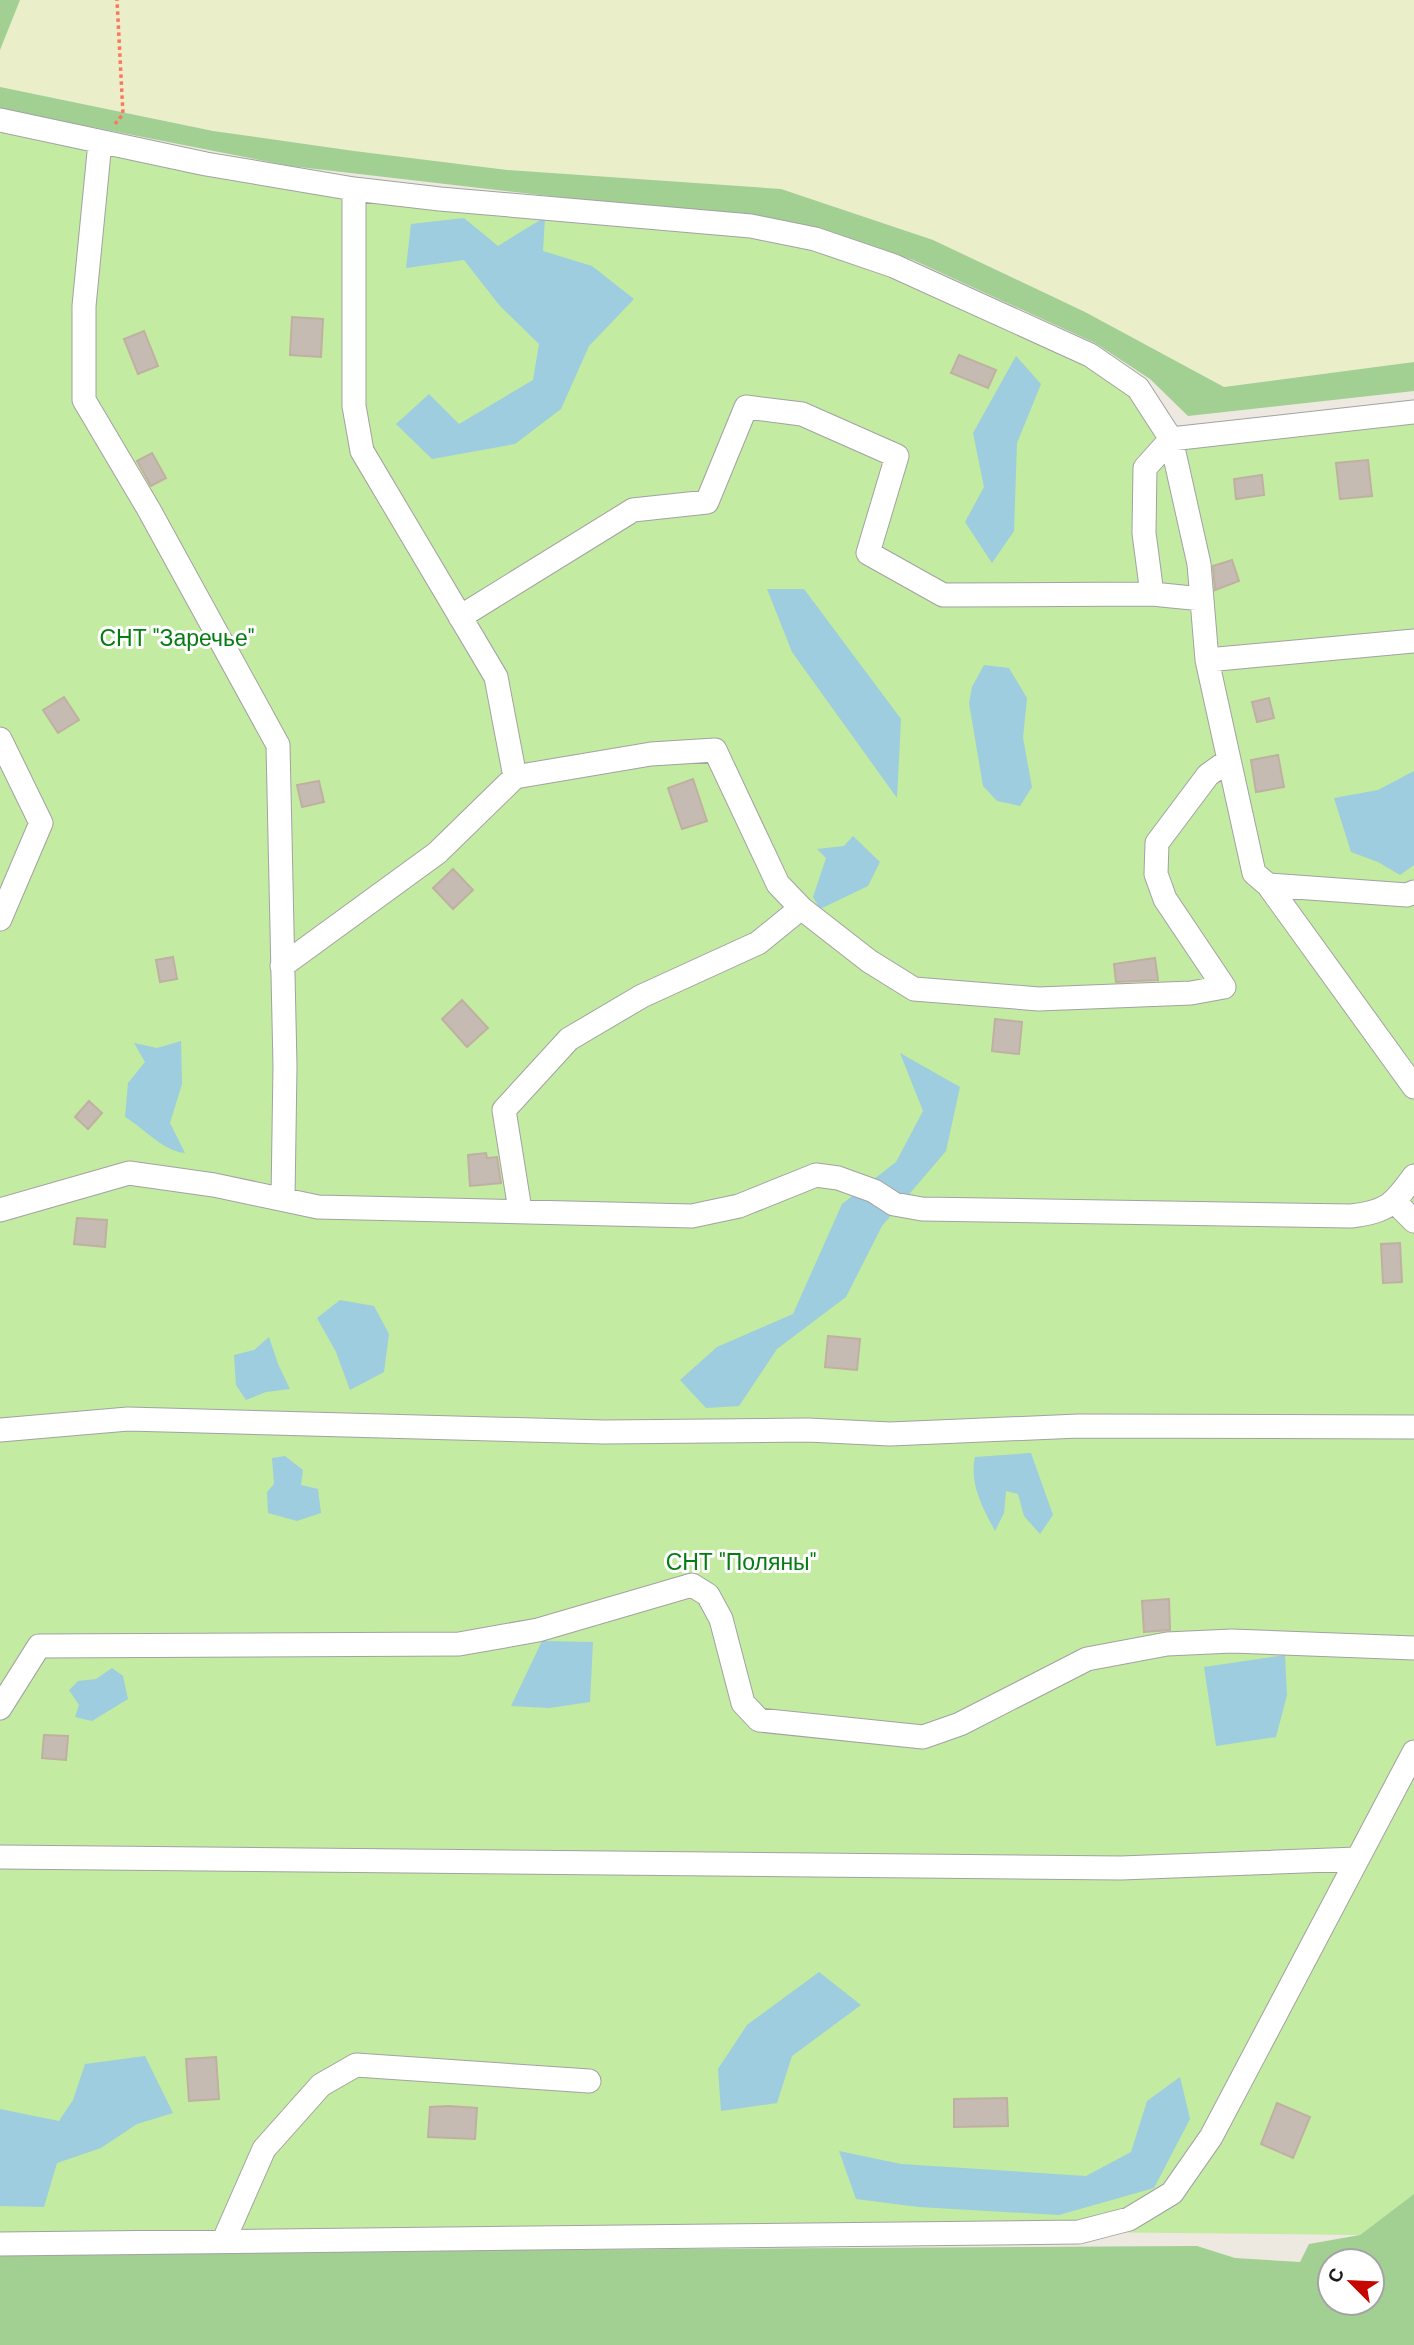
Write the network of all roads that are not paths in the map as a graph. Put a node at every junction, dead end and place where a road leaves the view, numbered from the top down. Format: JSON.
{"nodes":[{"id":1,"x":0,"y":120,"type":"edge"},
{"id":2,"x":100,"y":142,"type":"junction"},
{"id":3,"x":354,"y":189,"type":"junction"},
{"id":4,"x":1414,"y":412,"type":"edge"},
{"id":5,"x":1171,"y":439,"type":"junction"},
{"id":6,"x":1152,"y":594,"type":"junction"},
{"id":7,"x":1202,"y":599,"type":"junction"},
{"id":8,"x":460,"y":617,"type":"junction"},
{"id":9,"x":1414,"y":641,"type":"edge"},
{"id":10,"x":1207,"y":660,"type":"junction"},
{"id":11,"x":0,"y":739,"type":"edge"},
{"id":12,"x":1229,"y":760,"type":"junction"},
{"id":13,"x":515,"y":777,"type":"junction"},
{"id":14,"x":1268,"y":885,"type":"junction"},
{"id":15,"x":1414,"y":891,"type":"edge"},
{"id":16,"x":801,"y":908,"type":"junction"},
{"id":17,"x":0,"y":919,"type":"edge"},
{"id":18,"x":282,"y":966,"type":"junction"},
{"id":19,"x":1404,"y":1057,"type":"edge"},
{"id":20,"x":1414,"y":1087,"type":"edge"},
{"id":21,"x":1414,"y":1176,"type":"edge"},
{"id":22,"x":283,"y":1199,"type":"junction"},
{"id":23,"x":1395,"y":1202,"type":"junction"},
{"id":24,"x":0,"y":1210,"type":"edge"},
{"id":25,"x":520,"y":1210,"type":"junction"},
{"id":26,"x":1414,"y":1221,"type":"edge"},
{"id":27,"x":1414,"y":1427,"type":"edge"},
{"id":28,"x":0,"y":1430,"type":"edge"},
{"id":29,"x":1414,"y":1648,"type":"edge"},
{"id":30,"x":0,"y":1708,"type":"edge"},
{"id":31,"x":1414,"y":1752,"type":"edge"},
{"id":32,"x":0,"y":1857,"type":"edge"},
{"id":33,"x":1357,"y":1859,"type":"junction"},
{"id":34,"x":589,"y":2081,"type":"dead end"},
{"id":35,"x":224,"y":2240,"type":"junction"},
{"id":36,"x":0,"y":2244,"type":"edge"}],
"edges":[{"from":1,"to":2,"type":"street"},
{"from":2,"to":3,"type":"street"},
{"from":2,"to":18,"type":"street"},
{"from":3,"to":5,"type":"street"},
{"from":3,"to":8,"type":"street"},
{"from":4,"to":5,"type":"street"},
{"from":5,"to":6,"type":"street"},
{"from":5,"to":7,"type":"street"},
{"from":6,"to":7,"type":"street"},
{"from":6,"to":8,"type":"street"},
{"from":7,"to":10,"type":"street"},
{"from":8,"to":13,"type":"street"},
{"from":9,"to":10,"type":"street"},
{"from":10,"to":12,"type":"street"},
{"from":11,"to":17,"type":"street"},
{"from":12,"to":14,"type":"street"},
{"from":12,"to":16,"type":"street"},
{"from":13,"to":16,"type":"street"},
{"from":13,"to":18,"type":"street"},
{"from":14,"to":15,"type":"street"},
{"from":14,"to":19,"type":"street"},
{"from":16,"to":25,"type":"street"},
{"from":18,"to":22,"type":"street"},
{"from":19,"to":20,"type":"street"},
{"from":21,"to":23,"type":"street"},
{"from":22,"to":24,"type":"street"},
{"from":22,"to":25,"type":"street"},
{"from":23,"to":25,"type":"street"},
{"from":23,"to":26,"type":"street"},
{"from":27,"to":28,"type":"street"},
{"from":29,"to":30,"type":"street"},
{"from":31,"to":33,"type":"street"},
{"from":32,"to":33,"type":"street"},
{"from":33,"to":35,"type":"street"},
{"from":34,"to":35,"type":"street"},
{"from":35,"to":36,"type":"street"}]}
